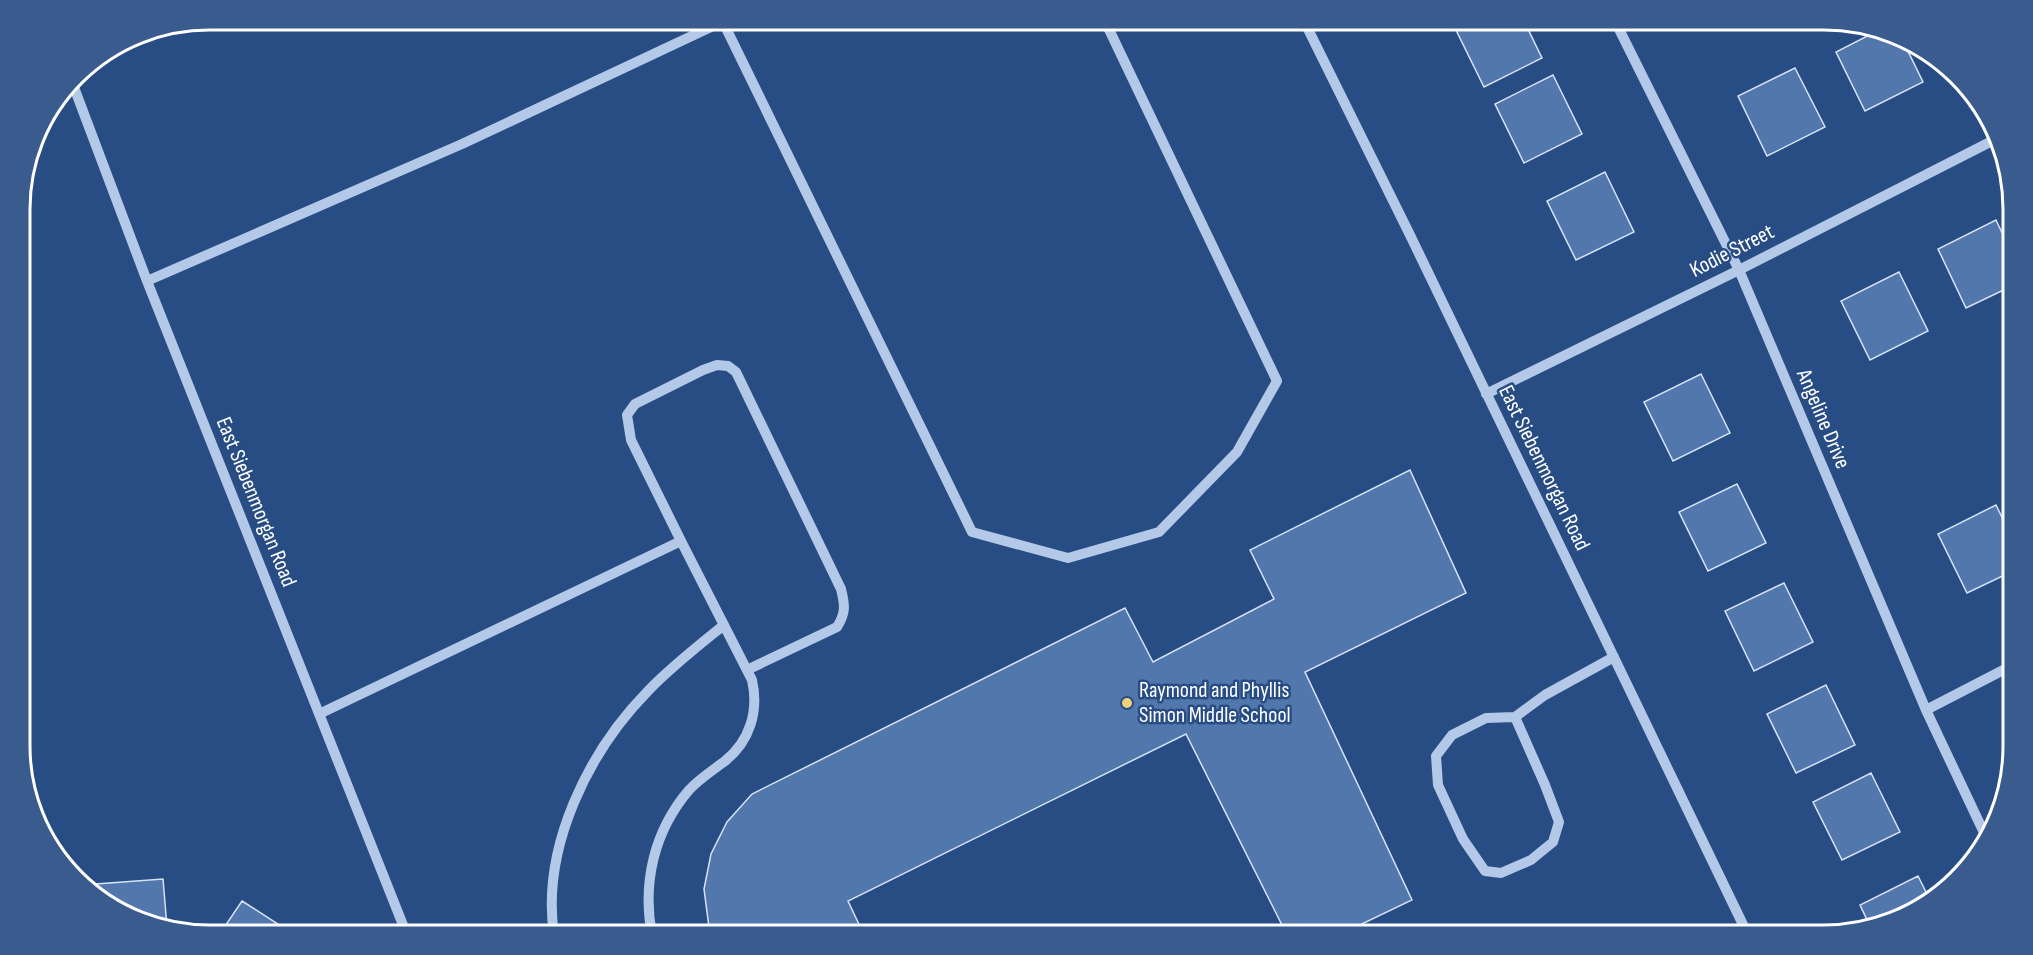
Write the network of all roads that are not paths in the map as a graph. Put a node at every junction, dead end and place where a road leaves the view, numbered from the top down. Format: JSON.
{"nodes":[{"id":1,"x":706,"y":30,"type":"edge"},
{"id":2,"x":729,"y":30,"type":"edge"},
{"id":3,"x":1109,"y":30,"type":"edge"},
{"id":4,"x":1308,"y":30,"type":"edge"},
{"id":5,"x":1619,"y":30,"type":"edge"},
{"id":6,"x":75,"y":90,"type":"edge"},
{"id":7,"x":1990,"y":142,"type":"edge"},
{"id":8,"x":1739,"y":270,"type":"junction"},
{"id":9,"x":147,"y":281,"type":"junction"},
{"id":10,"x":1486,"y":394,"type":"junction"},
{"id":11,"x":681,"y":541,"type":"junction"},
{"id":12,"x":724,"y":625,"type":"junction"},
{"id":13,"x":1614,"y":657,"type":"junction"},
{"id":14,"x":747,"y":670,"type":"junction"},
{"id":15,"x":2003,"y":670,"type":"edge"},
{"id":16,"x":1926,"y":710,"type":"junction"},
{"id":17,"x":319,"y":714,"type":"junction"},
{"id":18,"x":1515,"y":717,"type":"junction"},
{"id":19,"x":1983,"y":829,"type":"edge"},
{"id":20,"x":403,"y":925,"type":"edge"},
{"id":21,"x":553,"y":925,"type":"edge"},
{"id":22,"x":650,"y":925,"type":"edge"},
{"id":23,"x":1743,"y":925,"type":"edge"}],
"edges":[{"from":1,"to":9,"type":"street"},
{"from":2,"to":3,"type":"street"},
{"from":4,"to":10,"type":"street","name":"East Siebenmorgan Road"},
{"from":5,"to":8,"type":"street","name":"Angeline Drive"},
{"from":6,"to":9,"type":"street","name":"East Siebenmorgan Road"},
{"from":7,"to":8,"type":"street","name":"Kodie Street"},
{"from":8,"to":10,"type":"street","name":"Kodie Street"},
{"from":8,"to":16,"type":"street","name":"Angeline Drive"},
{"from":9,"to":17,"type":"street","name":"East Siebenmorgan Road"},
{"from":10,"to":13,"type":"street","name":"East Siebenmorgan Road"},
{"from":11,"to":12,"type":"street"},
{"from":11,"to":14,"type":"street"},
{"from":11,"to":17,"type":"street"},
{"from":12,"to":14,"type":"street"},
{"from":12,"to":21,"type":"street"},
{"from":13,"to":18,"type":"street"},
{"from":13,"to":23,"type":"street","name":"East Siebenmorgan Road"},
{"from":14,"to":22,"type":"street"},
{"from":15,"to":16,"type":"street"},
{"from":16,"to":19,"type":"street","name":"Angeline Drive"},
{"from":17,"to":20,"type":"street","name":"East Siebenmorgan Road"},
{"from":18,"to":18,"type":"street"}]}
